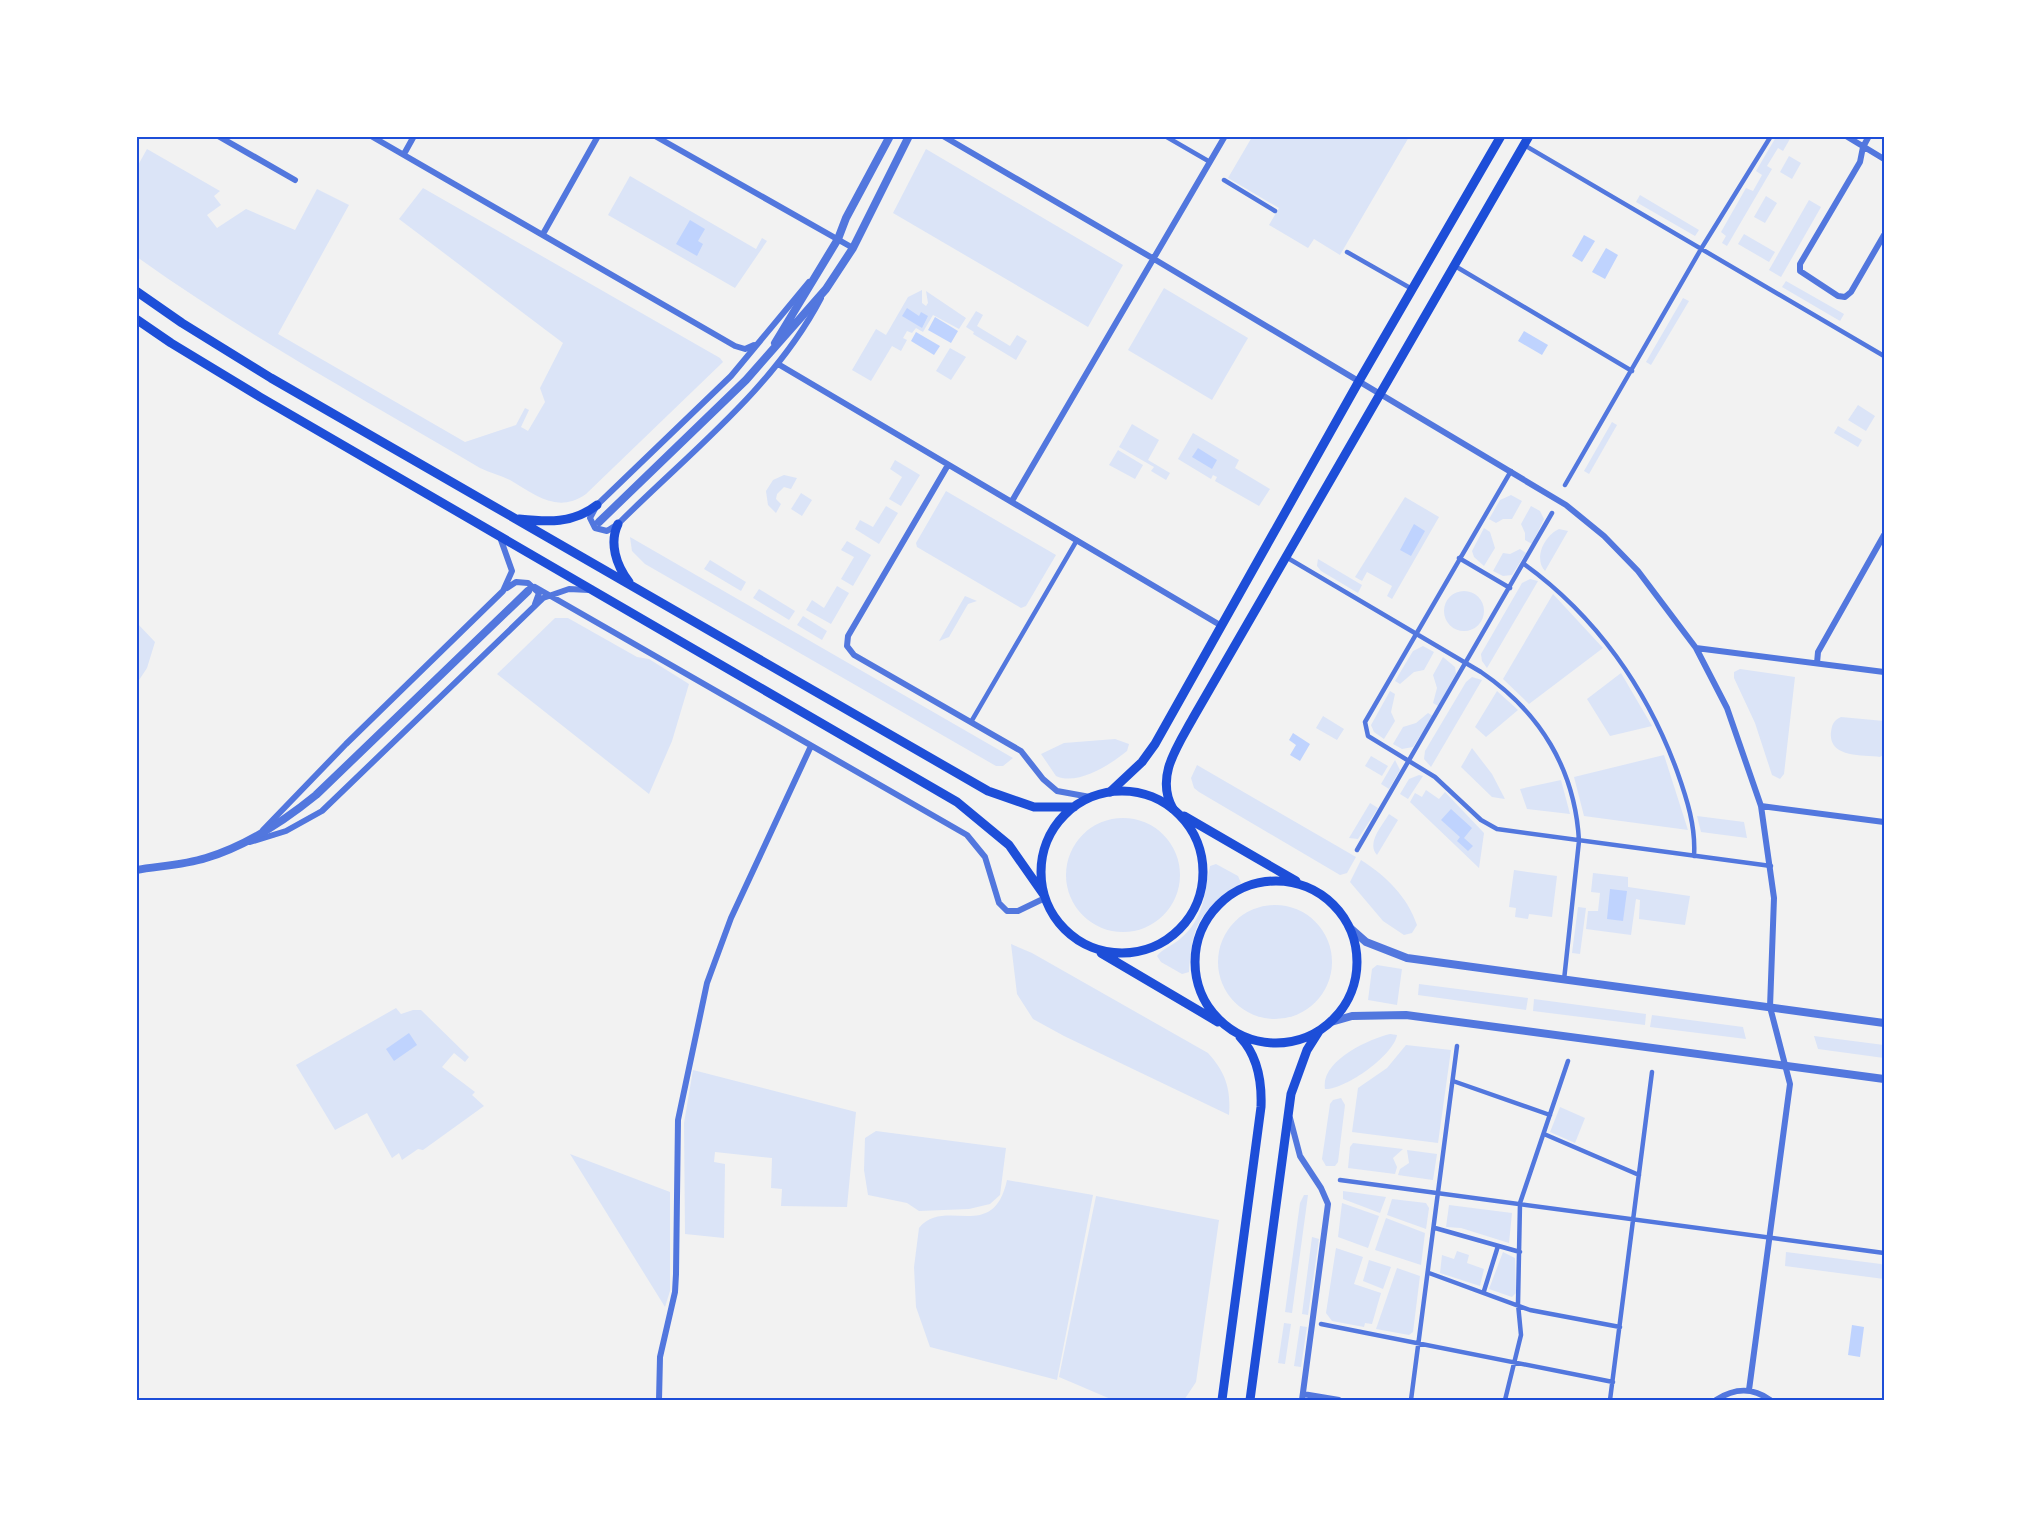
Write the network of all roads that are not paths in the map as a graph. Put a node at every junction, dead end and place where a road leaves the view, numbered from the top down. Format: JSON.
{"nodes":[{"id":1,"x":218,"y":136,"type":"edge"},
{"id":2,"x":371,"y":136,"type":"edge"},
{"id":3,"x":414,"y":136,"type":"edge"},
{"id":4,"x":598,"y":136,"type":"edge"},
{"id":5,"x":655,"y":136,"type":"edge"},
{"id":6,"x":890,"y":136,"type":"edge"},
{"id":7,"x":909,"y":136,"type":"edge"},
{"id":8,"x":943,"y":136,"type":"edge"},
{"id":9,"x":1166,"y":136,"type":"edge"},
{"id":10,"x":1225,"y":136,"type":"edge"},
{"id":11,"x":1501,"y":136,"type":"edge"},
{"id":12,"x":1771,"y":136,"type":"edge"},
{"id":13,"x":1846,"y":136,"type":"edge"},
{"id":14,"x":1869,"y":136,"type":"edge"},
{"id":15,"x":1526,"y":141,"type":"edge"},
{"id":16,"x":1863,"y":147,"type":"junction"},
{"id":17,"x":404,"y":154,"type":"junction"},
{"id":18,"x":1884,"y":159,"type":"edge"},
{"id":19,"x":1210,"y":162,"type":"junction"},
{"id":20,"x":295,"y":180,"type":"dead end"},
{"id":21,"x":1224,"y":180,"type":"dead end"},
{"id":22,"x":1275,"y":211,"type":"dead end"},
{"id":23,"x":543,"y":234,"type":"junction"},
{"id":24,"x":1884,"y":235,"type":"edge"},
{"id":25,"x":838,"y":239,"type":"junction"},
{"id":26,"x":853,"y":248,"type":"junction"},
{"id":27,"x":1701,"y":249,"type":"junction"},
{"id":28,"x":1347,"y":252,"type":"dead end"},
{"id":29,"x":1154,"y":259,"type":"junction"},
{"id":30,"x":1455,"y":266,"type":"junction"},
{"id":31,"x":812,"y":278,"type":"junction"},
{"id":32,"x":826,"y":289,"type":"junction"},
{"id":33,"x":1412,"y":290,"type":"junction"},
{"id":34,"x":136,"y":291,"type":"edge"},
{"id":35,"x":136,"y":319,"type":"edge"},
{"id":36,"x":758,"y":343,"type":"junction"},
{"id":37,"x":1884,"y":356,"type":"edge"},
{"id":38,"x":766,"y":357,"type":"junction"},
{"id":39,"x":778,"y":364,"type":"junction"},
{"id":40,"x":1632,"y":371,"type":"junction"},
{"id":41,"x":1359,"y":381,"type":"junction"},
{"id":42,"x":1380,"y":394,"type":"junction"},
{"id":43,"x":948,"y":465,"type":"junction"},
{"id":44,"x":1511,"y":471,"type":"junction"},
{"id":45,"x":1565,"y":485,"type":"dead end"},
{"id":46,"x":1012,"y":501,"type":"junction"},
{"id":47,"x":597,"y":506,"type":"junction"},
{"id":48,"x":1552,"y":513,"type":"dead end"},
{"id":49,"x":515,"y":519,"type":"junction"},
{"id":50,"x":599,"y":522,"type":"dead end"},
{"id":51,"x":618,"y":524,"type":"junction"},
{"id":52,"x":498,"y":534,"type":"junction"},
{"id":53,"x":1884,"y":535,"type":"edge"},
{"id":54,"x":1077,"y":540,"type":"junction"},
{"id":55,"x":1286,"y":557,"type":"junction"},
{"id":56,"x":1459,"y":558,"type":"junction"},
{"id":57,"x":1524,"y":564,"type":"junction"},
{"id":58,"x":632,"y":586,"type":"junction"},
{"id":59,"x":1510,"y":588,"type":"junction"},
{"id":60,"x":531,"y":589,"type":"junction"},
{"id":61,"x":565,"y":590,"type":"junction"},
{"id":62,"x":503,"y":591,"type":"junction"},
{"id":63,"x":596,"y":591,"type":"junction"},
{"id":64,"x":549,"y":595,"type":"junction"},
{"id":65,"x":533,"y":607,"type":"junction"},
{"id":66,"x":567,"y":607,"type":"junction"},
{"id":67,"x":1220,"y":625,"type":"junction"},
{"id":68,"x":1415,"y":634,"type":"junction"},
{"id":69,"x":1696,"y":648,"type":"junction"},
{"id":70,"x":1467,"y":663,"type":"junction"},
{"id":71,"x":1816,"y":663,"type":"junction"},
{"id":72,"x":1884,"y":672,"type":"edge"},
{"id":73,"x":971,"y":722,"type":"junction"},
{"id":74,"x":811,"y":746,"type":"junction"},
{"id":75,"x":1410,"y":762,"type":"junction"},
{"id":76,"x":1110,"y":792,"type":"junction"},
{"id":77,"x":1090,"y":797,"type":"junction"},
{"id":78,"x":1761,"y":806,"type":"junction"},
{"id":79,"x":1074,"y":807,"type":"junction"},
{"id":80,"x":1175,"y":810,"type":"junction"},
{"id":81,"x":1884,"y":822,"type":"edge"},
{"id":82,"x":258,"y":835,"type":"junction"},
{"id":83,"x":1579,"y":841,"type":"junction"},
{"id":84,"x":241,"y":844,"type":"junction"},
{"id":85,"x":1357,"y":850,"type":"dead end"},
{"id":86,"x":1694,"y":856,"type":"junction"},
{"id":87,"x":1771,"y":866,"type":"junction"},
{"id":88,"x":136,"y":870,"type":"edge"},
{"id":89,"x":1307,"y":887,"type":"junction"},
{"id":90,"x":1045,"y":896,"type":"junction"},
{"id":91,"x":1349,"y":927,"type":"junction"},
{"id":92,"x":1077,"y":939,"type":"junction"},
{"id":93,"x":1564,"y":980,"type":"junction"},
{"id":94,"x":1770,"y":1007,"type":"junction"},
{"id":95,"x":1331,"y":1022,"type":"junction"},
{"id":96,"x":1884,"y":1023,"type":"edge"},
{"id":97,"x":1234,"y":1031,"type":"junction"},
{"id":98,"x":1319,"y":1031,"type":"junction"},
{"id":99,"x":1457,"y":1046,"type":"dead end"},
{"id":100,"x":1568,"y":1061,"type":"dead end"},
{"id":101,"x":1787,"y":1066,"type":"junction"},
{"id":102,"x":1652,"y":1072,"type":"dead end"},
{"id":103,"x":1884,"y":1079,"type":"edge"},
{"id":104,"x":1453,"y":1081,"type":"junction"},
{"id":105,"x":1288,"y":1113,"type":"junction"},
{"id":106,"x":1550,"y":1115,"type":"junction"},
{"id":107,"x":1544,"y":1134,"type":"junction"},
{"id":108,"x":1639,"y":1175,"type":"junction"},
{"id":109,"x":1340,"y":1180,"type":"dead end"},
{"id":110,"x":1439,"y":1191,"type":"junction"},
{"id":111,"x":1520,"y":1203,"type":"junction"},
{"id":112,"x":1634,"y":1218,"type":"junction"},
{"id":113,"x":1435,"y":1228,"type":"junction"},
{"id":114,"x":1769,"y":1235,"type":"junction"},
{"id":115,"x":1498,"y":1246,"type":"junction"},
{"id":116,"x":1520,"y":1252,"type":"junction"},
{"id":117,"x":1884,"y":1253,"type":"edge"},
{"id":118,"x":1429,"y":1273,"type":"junction"},
{"id":119,"x":1484,"y":1291,"type":"junction"},
{"id":120,"x":1518,"y":1304,"type":"junction"},
{"id":121,"x":1322,"y":1324,"type":"dead end"},
{"id":122,"x":1620,"y":1327,"type":"junction"},
{"id":123,"x":1420,"y":1343,"type":"junction"},
{"id":124,"x":1515,"y":1363,"type":"junction"},
{"id":125,"x":1613,"y":1382,"type":"junction"},
{"id":126,"x":1749,"y":1390,"type":"junction"},
{"id":127,"x":1302,"y":1397,"type":"edge"},
{"id":128,"x":659,"y":1401,"type":"edge"},
{"id":129,"x":1222,"y":1401,"type":"edge"},
{"id":130,"x":1250,"y":1401,"type":"edge"},
{"id":131,"x":1339,"y":1401,"type":"edge"},
{"id":132,"x":1411,"y":1401,"type":"edge"},
{"id":133,"x":1505,"y":1401,"type":"edge"},
{"id":134,"x":1610,"y":1401,"type":"edge"},
{"id":135,"x":1716,"y":1401,"type":"edge"},
{"id":136,"x":1770,"y":1401,"type":"edge"}],
"edges":[{"from":1,"to":20,"type":"street"},
{"from":2,"to":17,"type":"street"},
{"from":3,"to":17,"type":"street"},
{"from":4,"to":23,"type":"street"},
{"from":5,"to":25,"type":"street"},
{"from":6,"to":25,"type":"street"},
{"from":7,"to":26,"type":"street"},
{"from":8,"to":29,"type":"street"},
{"from":9,"to":19,"type":"street"},
{"from":10,"to":19,"type":"street"},
{"from":11,"to":33,"type":"main road"},
{"from":12,"to":27,"type":"street"},
{"from":13,"to":16,"type":"street"},
{"from":14,"to":16,"type":"street"},
{"from":15,"to":27,"type":"street"},
{"from":15,"to":30,"type":"main road"},
{"from":16,"to":18,"type":"street"},
{"from":16,"to":24,"type":"street"},
{"from":17,"to":23,"type":"street"},
{"from":19,"to":29,"type":"street"},
{"from":21,"to":22,"type":"street"},
{"from":23,"to":36,"type":"street"},
{"from":25,"to":26,"type":"street"},
{"from":25,"to":31,"type":"street"},
{"from":26,"to":32,"type":"street"},
{"from":27,"to":37,"type":"street"},
{"from":27,"to":40,"type":"street"},
{"from":28,"to":33,"type":"street"},
{"from":29,"to":41,"type":"street"},
{"from":29,"to":46,"type":"street"},
{"from":30,"to":40,"type":"street"},
{"from":30,"to":42,"type":"main road"},
{"from":31,"to":36,"type":"street"},
{"from":31,"to":38,"type":"street"},
{"from":32,"to":38,"type":"street"},
{"from":32,"to":39,"type":"street"},
{"from":33,"to":41,"type":"main road"},
{"from":34,"to":49,"type":"main road"},
{"from":35,"to":52,"type":"main road"},
{"from":36,"to":47,"type":"street"},
{"from":38,"to":50,"type":"street"},
{"from":39,"to":43,"type":"street"},
{"from":39,"to":51,"type":"street"},
{"from":40,"to":45,"type":"street"},
{"from":41,"to":42,"type":"street"},
{"from":41,"to":67,"type":"main road"},
{"from":42,"to":44,"type":"street"},
{"from":42,"to":55,"type":"main road"},
{"from":43,"to":46,"type":"street"},
{"from":43,"to":73,"type":"street"},
{"from":44,"to":56,"type":"street"},
{"from":44,"to":69,"type":"street"},
{"from":46,"to":54,"type":"street"},
{"from":47,"to":49,"type":"main road"},
{"from":47,"to":51,"type":"street"},
{"from":48,"to":57,"type":"street"},
{"from":49,"to":58,"type":"main road"},
{"from":51,"to":58,"type":"main road"},
{"from":52,"to":62,"type":"street"},
{"from":52,"to":63,"type":"main road"},
{"from":53,"to":71,"type":"street"},
{"from":54,"to":67,"type":"street"},
{"from":54,"to":73,"type":"street"},
{"from":55,"to":68,"type":"street"},
{"from":55,"to":80,"type":"main road"},
{"from":56,"to":59,"type":"street"},
{"from":56,"to":68,"type":"street"},
{"from":57,"to":59,"type":"street"},
{"from":57,"to":86,"type":"street"},
{"from":58,"to":79,"type":"main road"},
{"from":59,"to":70,"type":"street"},
{"from":60,"to":62,"type":"street"},
{"from":60,"to":64,"type":"street"},
{"from":60,"to":65,"type":"street"},
{"from":60,"to":82,"type":"street"},
{"from":61,"to":63,"type":"street"},
{"from":61,"to":64,"type":"street"},
{"from":61,"to":66,"type":"street"},
{"from":62,"to":82,"type":"street"},
{"from":63,"to":90,"type":"main road"},
{"from":64,"to":65,"type":"street"},
{"from":64,"to":66,"type":"street"},
{"from":65,"to":84,"type":"street"},
{"from":66,"to":74,"type":"street"},
{"from":67,"to":76,"type":"main road"},
{"from":68,"to":70,"type":"street"},
{"from":68,"to":75,"type":"street"},
{"from":69,"to":71,"type":"street"},
{"from":69,"to":78,"type":"street"},
{"from":70,"to":75,"type":"street"},
{"from":70,"to":83,"type":"street"},
{"from":71,"to":72,"type":"street"},
{"from":73,"to":77,"type":"street"},
{"from":74,"to":90,"type":"street"},
{"from":74,"to":128,"type":"street"},
{"from":75,"to":83,"type":"street"},
{"from":75,"to":85,"type":"street"},
{"from":76,"to":77,"type":"main road"},
{"from":76,"to":80,"type":"main road"},
{"from":77,"to":79,"type":"main road"},
{"from":78,"to":81,"type":"street"},
{"from":78,"to":87,"type":"street"},
{"from":79,"to":90,"type":"main road"},
{"from":80,"to":89,"type":"main road"},
{"from":80,"to":92,"type":"main road"},
{"from":82,"to":84,"type":"street"},
{"from":83,"to":86,"type":"street"},
{"from":83,"to":93,"type":"street"},
{"from":84,"to":88,"type":"street"},
{"from":86,"to":87,"type":"street"},
{"from":87,"to":94,"type":"street"},
{"from":89,"to":91,"type":"main road"},
{"from":89,"to":97,"type":"main road"},
{"from":90,"to":92,"type":"main road"},
{"from":91,"to":93,"type":"street"},
{"from":91,"to":95,"type":"main road"},
{"from":92,"to":97,"type":"main road"},
{"from":93,"to":94,"type":"street"},
{"from":94,"to":96,"type":"street"},
{"from":94,"to":101,"type":"street"},
{"from":95,"to":98,"type":"main road"},
{"from":95,"to":101,"type":"street"},
{"from":97,"to":98,"type":"main road"},
{"from":97,"to":129,"type":"main road"},
{"from":98,"to":105,"type":"main road"},
{"from":99,"to":104,"type":"street"},
{"from":100,"to":106,"type":"street"},
{"from":101,"to":103,"type":"street"},
{"from":101,"to":114,"type":"street"},
{"from":102,"to":108,"type":"street"},
{"from":104,"to":106,"type":"street"},
{"from":104,"to":110,"type":"street"},
{"from":105,"to":127,"type":"street"},
{"from":105,"to":130,"type":"main road"},
{"from":106,"to":107,"type":"street"},
{"from":107,"to":108,"type":"street"},
{"from":107,"to":111,"type":"street"},
{"from":108,"to":112,"type":"street"},
{"from":109,"to":110,"type":"street"},
{"from":110,"to":111,"type":"street"},
{"from":110,"to":113,"type":"street"},
{"from":111,"to":112,"type":"street"},
{"from":111,"to":116,"type":"street"},
{"from":112,"to":114,"type":"street"},
{"from":112,"to":122,"type":"street"},
{"from":113,"to":115,"type":"street"},
{"from":113,"to":118,"type":"street"},
{"from":114,"to":117,"type":"street"},
{"from":114,"to":126,"type":"street"},
{"from":115,"to":116,"type":"street"},
{"from":115,"to":119,"type":"street"},
{"from":116,"to":120,"type":"street"},
{"from":118,"to":119,"type":"street"},
{"from":118,"to":123,"type":"street"},
{"from":119,"to":120,"type":"street"},
{"from":120,"to":122,"type":"street"},
{"from":120,"to":124,"type":"street"},
{"from":121,"to":123,"type":"street"},
{"from":122,"to":125,"type":"street"},
{"from":123,"to":124,"type":"street"},
{"from":123,"to":132,"type":"street"},
{"from":124,"to":125,"type":"street"},
{"from":124,"to":133,"type":"street"},
{"from":125,"to":134,"type":"street"},
{"from":126,"to":135,"type":"street"},
{"from":126,"to":136,"type":"street"},
{"from":127,"to":131,"type":"street"}]}
